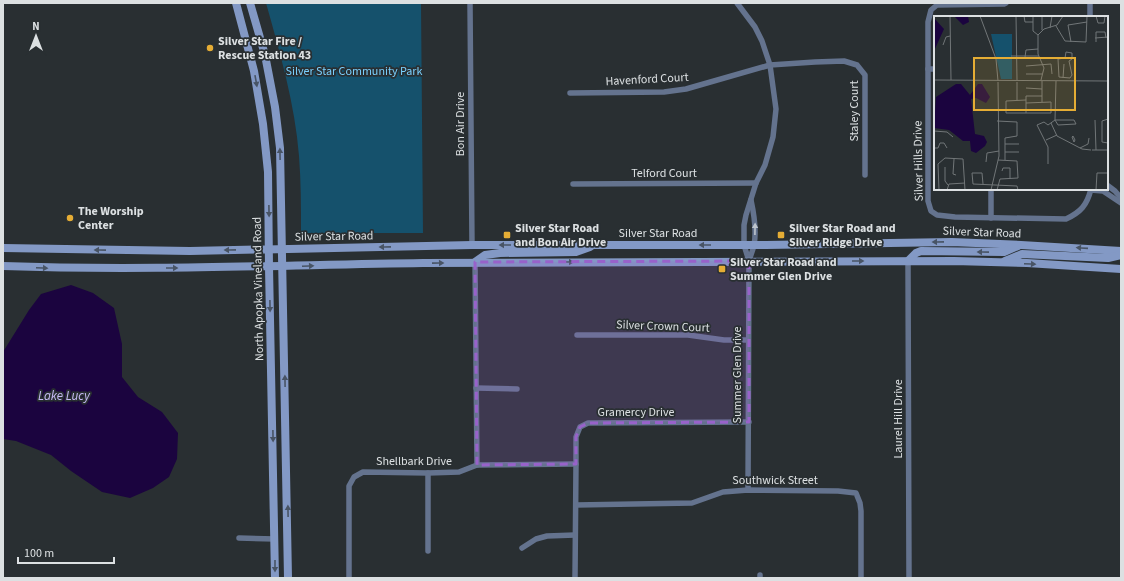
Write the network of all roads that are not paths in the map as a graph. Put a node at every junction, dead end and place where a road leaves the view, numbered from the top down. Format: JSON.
{"nodes":[{"id":1,"x":236,"y":3,"type":"edge"},
{"id":2,"x":250,"y":3,"type":"edge"},
{"id":3,"x":470,"y":3,"type":"edge"},
{"id":4,"x":737,"y":3,"type":"edge"},
{"id":5,"x":1006,"y":3,"type":"edge"},
{"id":6,"x":1090,"y":3,"type":"edge"},
{"id":7,"x":1090,"y":16,"type":"edge"},
{"id":8,"x":770,"y":66,"type":"junction"},
{"id":9,"x":928,"y":69,"type":"junction"},
{"id":10,"x":934,"y":69,"type":"edge"},
{"id":11,"x":570,"y":93,"type":"dead end"},
{"id":12,"x":865,"y":176,"type":"dead end"},
{"id":13,"x":756,"y":183,"type":"junction"},
{"id":14,"x":573,"y":184,"type":"dead end"},
{"id":15,"x":1108,"y":186,"type":"edge"},
{"id":16,"x":991,"y":190,"type":"edge"},
{"id":17,"x":1091,"y":190,"type":"edge"},
{"id":18,"x":1097,"y":190,"type":"edge"},
{"id":19,"x":751,"y":197,"type":"junction"},
{"id":20,"x":1121,"y":198,"type":"edge"},
{"id":21,"x":1121,"y":203,"type":"edge"},
{"id":22,"x":991,"y":218,"type":"junction"},
{"id":23,"x":1020,"y":244,"type":"junction"},
{"id":24,"x":472,"y":245,"type":"junction"},
{"id":25,"x":596,"y":245,"type":"junction"},
{"id":26,"x":744,"y":245,"type":"junction"},
{"id":27,"x":754,"y":245,"type":"junction"},
{"id":28,"x":3,"y":248,"type":"edge"},
{"id":29,"x":269,"y":250,"type":"junction"},
{"id":30,"x":282,"y":250,"type":"junction"},
{"id":31,"x":1121,"y":251,"type":"edge"},
{"id":32,"x":1121,"y":255,"type":"edge"},
{"id":33,"x":749,"y":261,"type":"junction"},
{"id":34,"x":908,"y":261,"type":"junction"},
{"id":35,"x":475,"y":262,"type":"junction"},
{"id":36,"x":1000,"y":262,"type":"junction"},
{"id":37,"x":3,"y":266,"type":"edge"},
{"id":38,"x":282,"y":266,"type":"junction"},
{"id":39,"x":269,"y":267,"type":"junction"},
{"id":40,"x":1121,"y":269,"type":"edge"},
{"id":41,"x":577,"y":335,"type":"dead end"},
{"id":42,"x":748,"y":340,"type":"junction"},
{"id":43,"x":476,"y":388,"type":"junction"},
{"id":44,"x":517,"y":388,"type":"dead end"},
{"id":45,"x":749,"y":422,"type":"junction"},
{"id":46,"x":476,"y":464,"type":"junction"},
{"id":47,"x":576,"y":464,"type":"junction"},
{"id":48,"x":428,"y":473,"type":"junction"},
{"id":49,"x":748,"y":490,"type":"junction"},
{"id":50,"x":576,"y":504,"type":"junction"},
{"id":51,"x":575,"y":535,"type":"junction"},
{"id":52,"x":239,"y":538,"type":"dead end"},
{"id":53,"x":275,"y":539,"type":"junction"},
{"id":54,"x":522,"y":548,"type":"dead end"},
{"id":55,"x":428,"y":551,"type":"dead end"},
{"id":56,"x":275,"y":578,"type":"edge"},
{"id":57,"x":288,"y":578,"type":"edge"},
{"id":58,"x":349,"y":578,"type":"edge"},
{"id":59,"x":575,"y":578,"type":"edge"},
{"id":60,"x":861,"y":578,"type":"edge"},
{"id":61,"x":909,"y":578,"type":"edge"}],
"edges":[{"from":1,"to":29,"type":"main road","name":"North Apopka Vineland Road","one_way":true},
{"from":30,"to":2,"type":"main road","name":"North Apopka Vineland Road","one_way":true},
{"from":3,"to":24,"type":"street","name":"Bon Air Drive"},
{"from":4,"to":8,"type":"street"},
{"from":5,"to":9,"type":"street","name":"Silver Hills Drive"},
{"from":6,"to":7,"type":"street"},
{"from":8,"to":11,"type":"street","name":"Havenford Court"},
{"from":8,"to":12,"type":"street","name":"Staley Court"},
{"from":8,"to":13,"type":"street"},
{"from":9,"to":10,"type":"street"},
{"from":9,"to":22,"type":"street","name":"Silver Hills Drive"},
{"from":13,"to":14,"type":"street","name":"Telford Court"},
{"from":13,"to":19,"type":"street"},
{"from":15,"to":20,"type":"street"},
{"from":16,"to":22,"type":"street"},
{"from":17,"to":22,"type":"street","name":"Silver Hills Drive"},
{"from":18,"to":21,"type":"street"},
{"from":19,"to":26,"type":"street"},
{"from":27,"to":19,"type":"street","one_way":true},
{"from":23,"to":27,"type":"main road","name":"Silver Star Road","one_way":true},
{"from":31,"to":23,"type":"main road","name":"Silver Star Road","one_way":true},
{"from":23,"to":34,"type":"main road","one_way":true},
{"from":25,"to":24,"type":"main road","name":"Silver Star Road","one_way":true},
{"from":24,"to":30,"type":"main road","name":"Silver Star Road","one_way":true},
{"from":26,"to":25,"type":"main road","name":"Silver Star Road","one_way":true},
{"from":25,"to":35,"type":"main road"},
{"from":26,"to":27,"type":"main road","name":"Silver Star Road"},
{"from":26,"to":33,"type":"street"},
{"from":27,"to":33,"type":"street"},
{"from":29,"to":28,"type":"main road","name":"Silver Star Road","one_way":true},
{"from":29,"to":30,"type":"main road","name":"Silver Star Road"},
{"from":29,"to":39,"type":"main road","name":"North Apopka Vineland Road"},
{"from":30,"to":38,"type":"main road","name":"North Apopka Vineland Road"},
{"from":32,"to":36,"type":"main road"},
{"from":33,"to":34,"type":"main road","one_way":true},
{"from":35,"to":33,"type":"main road","one_way":true},
{"from":33,"to":42,"type":"street","name":"Summer Glen Drive"},
{"from":34,"to":36,"type":"main road"},
{"from":34,"to":61,"type":"street","name":"Laurel Hill Drive"},
{"from":38,"to":35,"type":"main road","one_way":true},
{"from":35,"to":43,"type":"street"},
{"from":36,"to":40,"type":"main road","one_way":true},
{"from":37,"to":39,"type":"main road","one_way":true},
{"from":38,"to":39,"type":"main road"},
{"from":57,"to":38,"type":"main road","name":"North Apopka Vineland Road","one_way":true},
{"from":39,"to":53,"type":"main road","name":"North Apopka Vineland Road","one_way":true},
{"from":41,"to":42,"type":"street","name":"Silver Crown Court"},
{"from":42,"to":45,"type":"street","name":"Summer Glen Drive"},
{"from":43,"to":44,"type":"street"},
{"from":43,"to":46,"type":"street"},
{"from":45,"to":47,"type":"street","name":"Gramercy Drive"},
{"from":45,"to":49,"type":"street","name":"Summer Glen Drive"},
{"from":46,"to":47,"type":"street","name":"Shellbark Drive"},
{"from":46,"to":48,"type":"street","name":"Shellbark Drive"},
{"from":47,"to":50,"type":"street","name":"Gramercy Drive"},
{"from":48,"to":55,"type":"street"},
{"from":48,"to":58,"type":"street","name":"Shellbark Drive"},
{"from":49,"to":50,"type":"street","name":"Southwick Street"},
{"from":49,"to":60,"type":"street","name":"Southwick Street"},
{"from":50,"to":51,"type":"street","name":"Gramercy Drive"},
{"from":51,"to":54,"type":"street"},
{"from":51,"to":59,"type":"street","name":"Gramercy Drive"},
{"from":52,"to":53,"type":"street"},
{"from":53,"to":56,"type":"main road","name":"North Apopka Vineland Road","one_way":true}]}
